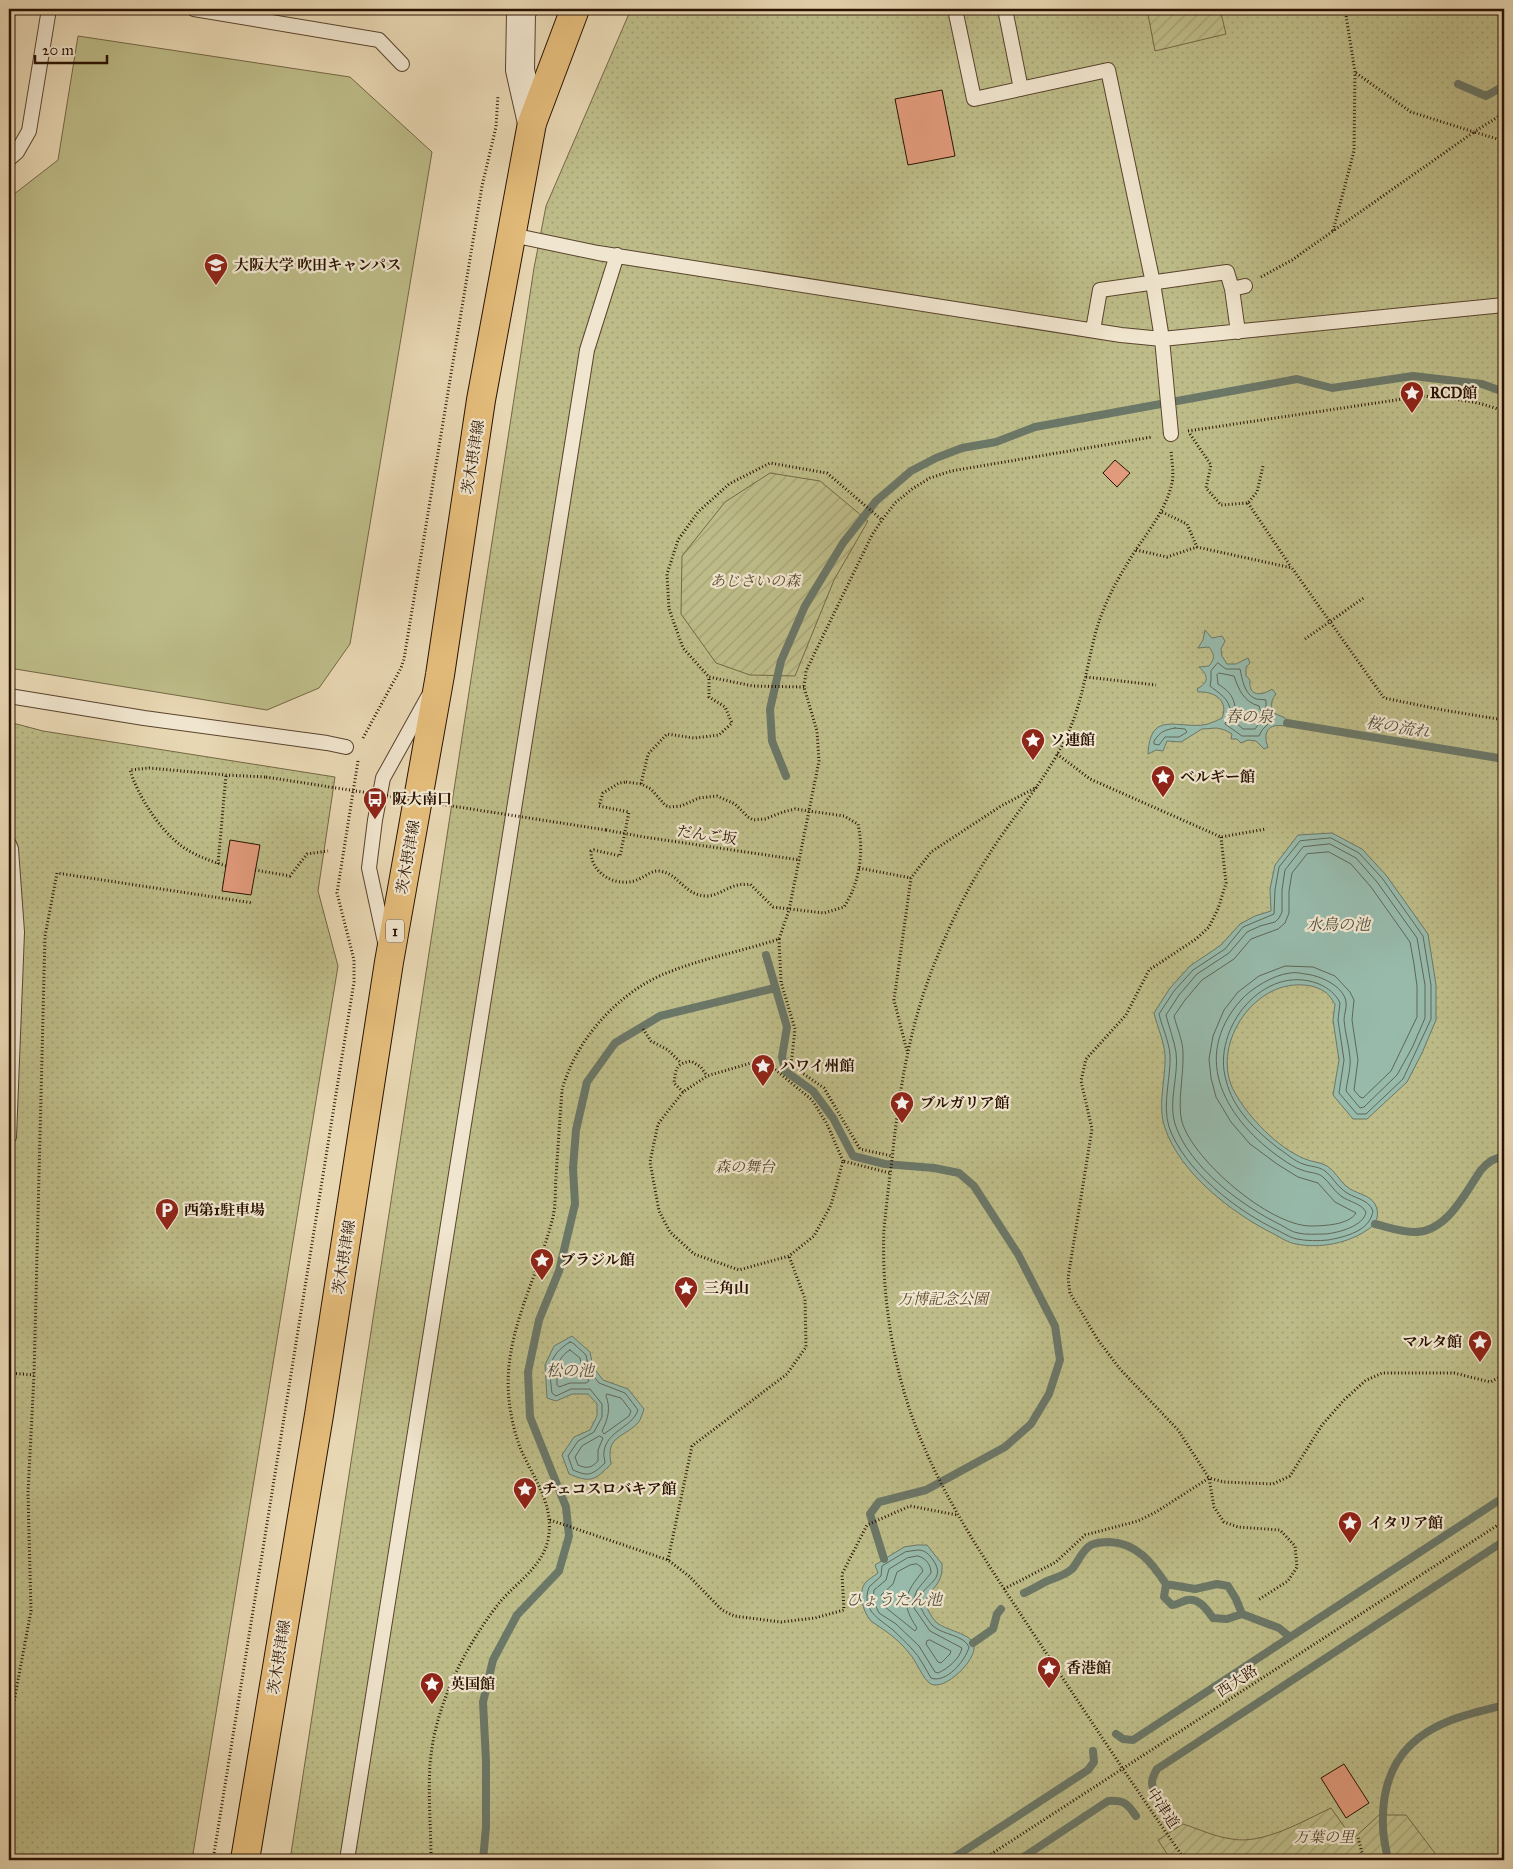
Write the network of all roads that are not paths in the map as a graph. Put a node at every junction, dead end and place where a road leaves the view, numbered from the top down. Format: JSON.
{"nodes":[{"id":1,"x":49,"y":9,"type":"edge"},
{"id":2,"x":194,"y":9,"type":"edge"},
{"id":3,"x":522,"y":9,"type":"edge"},
{"id":4,"x":575,"y":9,"type":"edge"},
{"id":5,"x":955,"y":9,"type":"edge"},
{"id":6,"x":1005,"y":9,"type":"edge"},
{"id":7,"x":402,"y":64,"type":"dead end"},
{"id":8,"x":1021,"y":88,"type":"junction"},
{"id":9,"x":532,"y":124,"type":"junction"},
{"id":10,"x":9,"y":159,"type":"edge"},
{"id":11,"x":512,"y":235,"type":"junction"},
{"id":12,"x":617,"y":255,"type":"junction"},
{"id":13,"x":1153,"y":283,"type":"junction"},
{"id":14,"x":1504,"y":305,"type":"edge"},
{"id":15,"x":1093,"y":330,"type":"junction"},
{"id":16,"x":1238,"y":332,"type":"junction"},
{"id":17,"x":1162,"y":339,"type":"junction"},
{"id":18,"x":1171,"y":434,"type":"road end"},
{"id":19,"x":440,"y":675,"type":"junction"},
{"id":20,"x":9,"y":696,"type":"edge"},
{"id":21,"x":346,"y":747,"type":"dead end"},
{"id":22,"x":9,"y":844,"type":"edge"},
{"id":23,"x":390,"y":962,"type":"junction"},
{"id":24,"x":9,"y":1137,"type":"edge"},
{"id":25,"x":245,"y":1860,"type":"edge"},
{"id":26,"x":347,"y":1860,"type":"edge"}],
"edges":[{"from":1,"to":10,"type":"lane"},
{"from":2,"to":7,"type":"lane"},
{"from":3,"to":9,"type":"street"},
{"from":4,"to":9,"type":"main road","name":"茨木摂津線","number":"1"},
{"from":5,"to":8,"type":"lane"},
{"from":6,"to":8,"type":"lane"},
{"from":8,"to":13,"type":"lane"},
{"from":9,"to":11,"type":"main road","name":"茨木摂津線","number":"1"},
{"from":11,"to":12,"type":"lane"},
{"from":11,"to":19,"type":"main road","name":"茨木摂津線","number":"1"},
{"from":12,"to":15,"type":"lane"},
{"from":12,"to":26,"type":"lane"},
{"from":13,"to":15,"type":"lane"},
{"from":13,"to":16,"type":"lane"},
{"from":13,"to":17,"type":"lane"},
{"from":14,"to":16,"type":"lane"},
{"from":15,"to":17,"type":"lane"},
{"from":16,"to":17,"type":"lane"},
{"from":17,"to":18,"type":"lane"},
{"from":19,"to":23,"type":"main road","name":"茨木摂津線","number":"1"},
{"from":19,"to":23,"type":"lane"},
{"from":20,"to":21,"type":"lane"},
{"from":22,"to":24,"type":"lane"},
{"from":23,"to":25,"type":"main road","name":"茨木摂津線","number":"1"}]}
